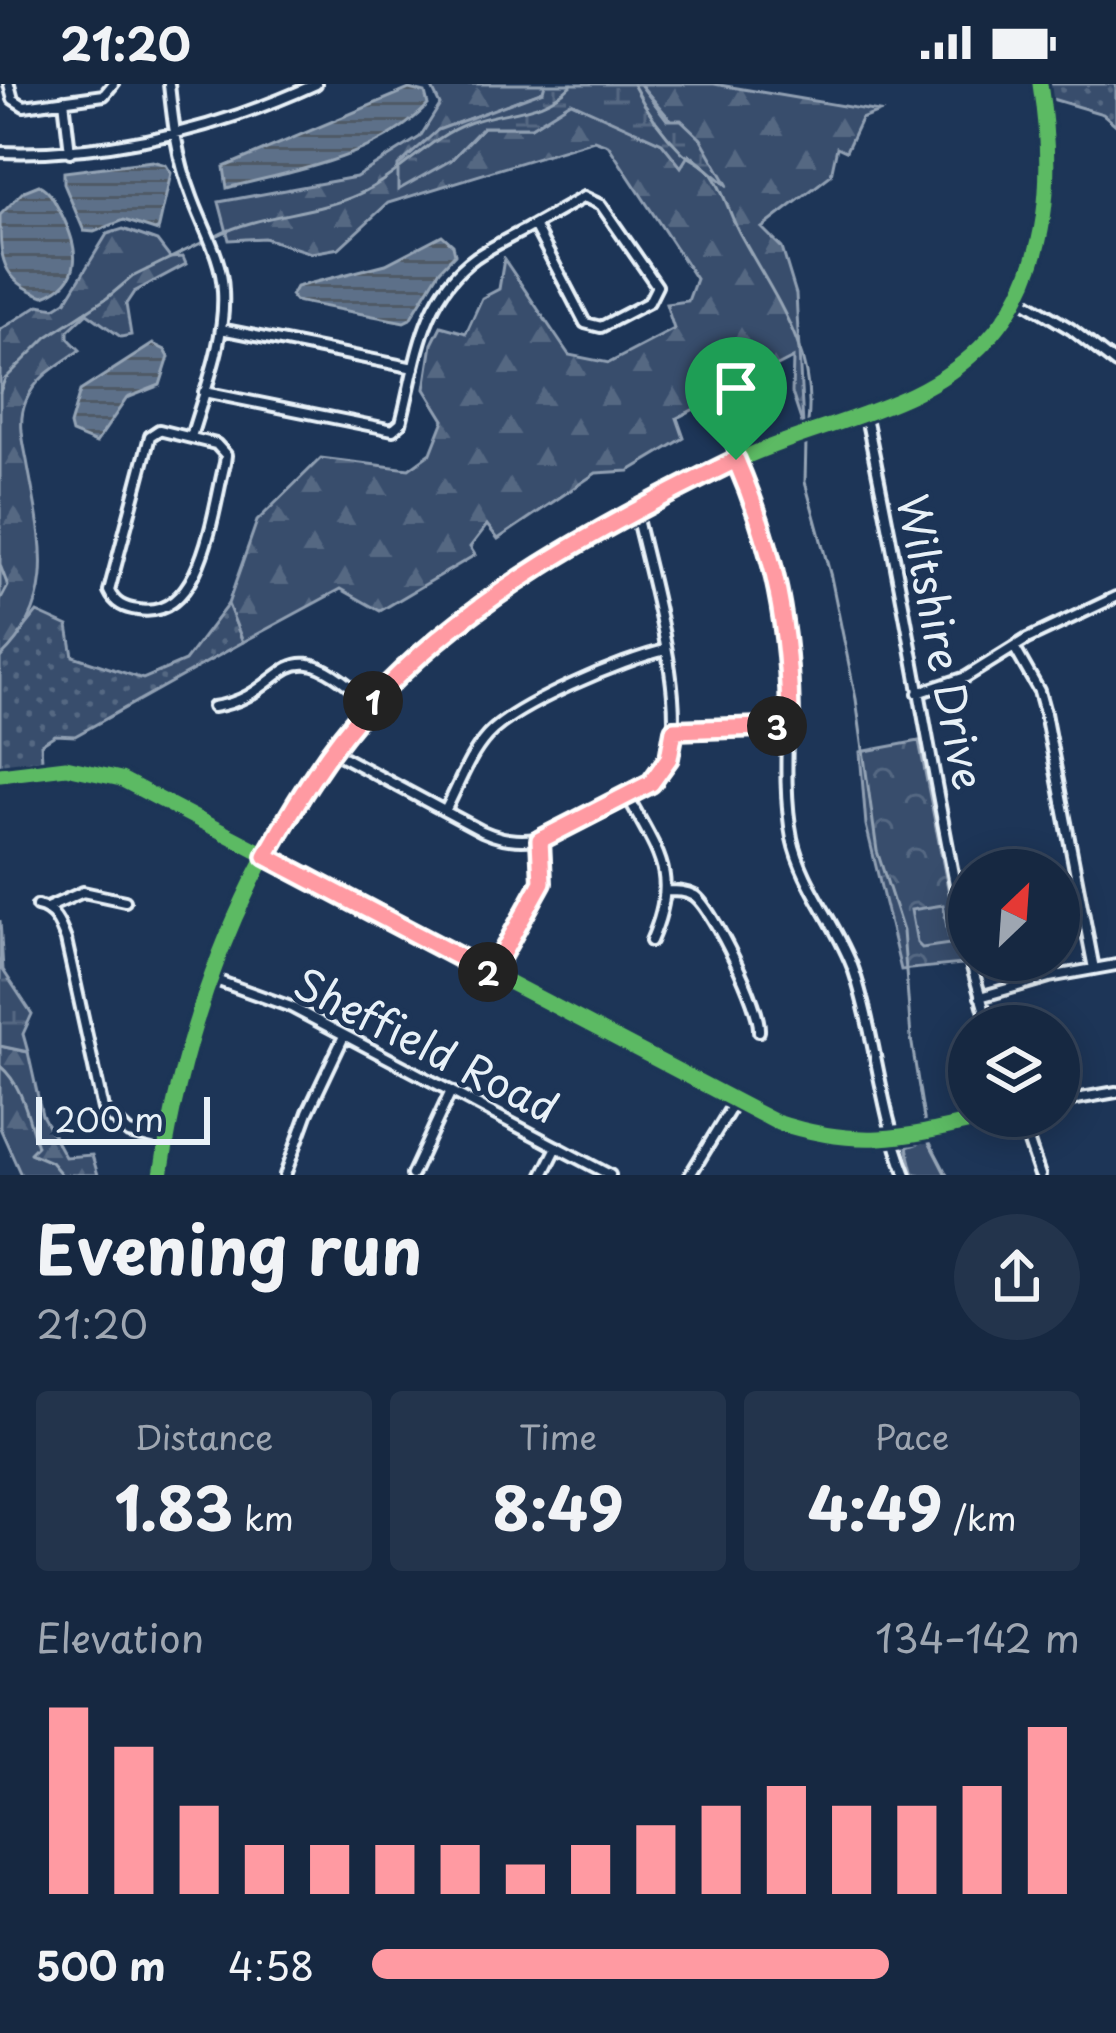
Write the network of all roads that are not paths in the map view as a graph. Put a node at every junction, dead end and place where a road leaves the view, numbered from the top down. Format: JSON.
{"nodes":[{"id":1,"x":10,"y":84,"type":"edge"},
{"id":2,"x":113,"y":84,"type":"edge"},
{"id":3,"x":170,"y":84,"type":"edge"},
{"id":4,"x":316,"y":84,"type":"edge"},
{"id":5,"x":1040,"y":84,"type":"edge"},
{"id":6,"x":64,"y":100,"type":"junction"},
{"id":7,"x":174,"y":136,"type":"junction"},
{"id":8,"x":0,"y":152,"type":"edge"},
{"id":9,"x":70,"y":152,"type":"junction"},
{"id":10,"x":534,"y":225,"type":"junction"},
{"id":11,"x":1017,"y":297,"type":"junction"},
{"id":12,"x":220,"y":328,"type":"junction"},
{"id":13,"x":1116,"y":364,"type":"edge"},
{"id":14,"x":414,"y":368,"type":"junction"},
{"id":15,"x":204,"y":392,"type":"junction"},
{"id":16,"x":718,"y":399,"type":"dead end"},
{"id":17,"x":861,"y":412,"type":"junction"},
{"id":18,"x":191,"y":437,"type":"junction"},
{"id":19,"x":736,"y":460,"type":"junction"},
{"id":20,"x":636,"y":514,"type":"junction"},
{"id":21,"x":1116,"y":597,"type":"edge"},
{"id":22,"x":1015,"y":647,"type":"junction"},
{"id":23,"x":666,"y":650,"type":"junction"},
{"id":24,"x":918,"y":693,"type":"junction"},
{"id":25,"x":370,"y":704,"type":"junction"},
{"id":26,"x":213,"y":707,"type":"dead end"},
{"id":27,"x":790,"y":726,"type":"junction"},
{"id":28,"x":674,"y":730,"type":"junction"},
{"id":29,"x":332,"y":751,"type":"junction"},
{"id":30,"x":0,"y":775,"type":"edge"},
{"id":31,"x":628,"y":797,"type":"junction"},
{"id":32,"x":445,"y":812,"type":"junction"},
{"id":33,"x":540,"y":840,"type":"junction"},
{"id":34,"x":949,"y":849,"type":"edge"},
{"id":35,"x":266,"y":856,"type":"junction"},
{"id":36,"x":667,"y":891,"type":"junction"},
{"id":37,"x":125,"y":901,"type":"dead end"},
{"id":38,"x":652,"y":941,"type":"dead end"},
{"id":39,"x":1116,"y":965,"type":"edge"},
{"id":40,"x":1094,"y":969,"type":"junction"},
{"id":41,"x":491,"y":974,"type":"junction"},
{"id":42,"x":210,"y":978,"type":"junction"},
{"id":43,"x":976,"y":981,"type":"edge"},
{"id":44,"x":980,"y":998,"type":"junction"},
{"id":45,"x":982,"y":1005,"type":"edge"},
{"id":46,"x":759,"y":1031,"type":"dead end"},
{"id":47,"x":344,"y":1036,"type":"junction"},
{"id":48,"x":451,"y":1091,"type":"junction"},
{"id":49,"x":1116,"y":1092,"type":"edge"},
{"id":50,"x":1080,"y":1098,"type":"edge"},
{"id":51,"x":734,"y":1103,"type":"junction"},
{"id":52,"x":948,"y":1127,"type":"edge"},
{"id":53,"x":1026,"y":1137,"type":"edge"},
{"id":54,"x":897,"y":1139,"type":"junction"},
{"id":55,"x":872,"y":1141,"type":"junction"},
{"id":56,"x":166,"y":1142,"type":"junction"},
{"id":57,"x":557,"y":1148,"type":"junction"},
{"id":58,"x":906,"y":1174,"type":"edge"},
{"id":59,"x":161,"y":1175,"type":"edge"},
{"id":60,"x":285,"y":1175,"type":"edge"},
{"id":61,"x":412,"y":1175,"type":"edge"},
{"id":62,"x":543,"y":1175,"type":"edge"},
{"id":63,"x":610,"y":1175,"type":"edge"},
{"id":64,"x":690,"y":1175,"type":"edge"},
{"id":65,"x":1040,"y":1175,"type":"edge"}],
"edges":[{"from":1,"to":6,"type":"street"},
{"from":2,"to":6,"type":"street"},
{"from":3,"to":7,"type":"street"},
{"from":4,"to":7,"type":"street"},
{"from":5,"to":11,"type":"street"},
{"from":6,"to":9,"type":"street"},
{"from":7,"to":9,"type":"street"},
{"from":7,"to":12,"type":"street"},
{"from":8,"to":9,"type":"street"},
{"from":10,"to":10,"type":"street"},
{"from":10,"to":14,"type":"street"},
{"from":11,"to":13,"type":"street"},
{"from":11,"to":17,"type":"street"},
{"from":12,"to":14,"type":"street"},
{"from":12,"to":15,"type":"street"},
{"from":14,"to":15,"type":"street"},
{"from":15,"to":18,"type":"street"},
{"from":16,"to":19,"type":"street"},
{"from":17,"to":19,"type":"street"},
{"from":17,"to":24,"type":"street","name":"Wiltshire Drive"},
{"from":18,"to":18,"type":"street"},
{"from":19,"to":20,"type":"street"},
{"from":19,"to":27,"type":"street"},
{"from":20,"to":23,"type":"street"},
{"from":20,"to":25,"type":"street"},
{"from":21,"to":22,"type":"street"},
{"from":22,"to":24,"type":"street"},
{"from":22,"to":40,"type":"street"},
{"from":23,"to":28,"type":"street"},
{"from":23,"to":32,"type":"street"},
{"from":24,"to":34,"type":"street","name":"Wiltshire Drive"},
{"from":25,"to":26,"type":"street"},
{"from":25,"to":29,"type":"street"},
{"from":27,"to":28,"type":"street"},
{"from":27,"to":54,"type":"street"},
{"from":28,"to":31,"type":"street"},
{"from":29,"to":32,"type":"street"},
{"from":29,"to":35,"type":"street"},
{"from":30,"to":35,"type":"street"},
{"from":31,"to":33,"type":"street"},
{"from":31,"to":36,"type":"street"},
{"from":32,"to":33,"type":"street"},
{"from":33,"to":41,"type":"street"},
{"from":35,"to":41,"type":"street"},
{"from":35,"to":42,"type":"street"},
{"from":36,"to":38,"type":"street"},
{"from":36,"to":46,"type":"street"},
{"from":37,"to":56,"type":"street"},
{"from":39,"to":40,"type":"street"},
{"from":40,"to":44,"type":"street"},
{"from":41,"to":51,"type":"street"},
{"from":42,"to":47,"type":"street","name":"Sheffield Road"},
{"from":42,"to":56,"type":"street"},
{"from":43,"to":44,"type":"street","name":"Wiltshire Drive"},
{"from":44,"to":45,"type":"street","name":"Wiltshire Drive"},
{"from":47,"to":48,"type":"street","name":"Sheffield Road"},
{"from":47,"to":60,"type":"street"},
{"from":48,"to":57,"type":"street","name":"Sheffield Road"},
{"from":48,"to":61,"type":"street"},
{"from":49,"to":50,"type":"street"},
{"from":51,"to":55,"type":"street"},
{"from":51,"to":64,"type":"street"},
{"from":52,"to":54,"type":"street"},
{"from":53,"to":65,"type":"street"},
{"from":54,"to":55,"type":"street"},
{"from":54,"to":58,"type":"street"},
{"from":55,"to":58,"type":"street"},
{"from":56,"to":59,"type":"street"},
{"from":57,"to":62,"type":"street"},
{"from":57,"to":63,"type":"street","name":"Sheffield Road"}]}
